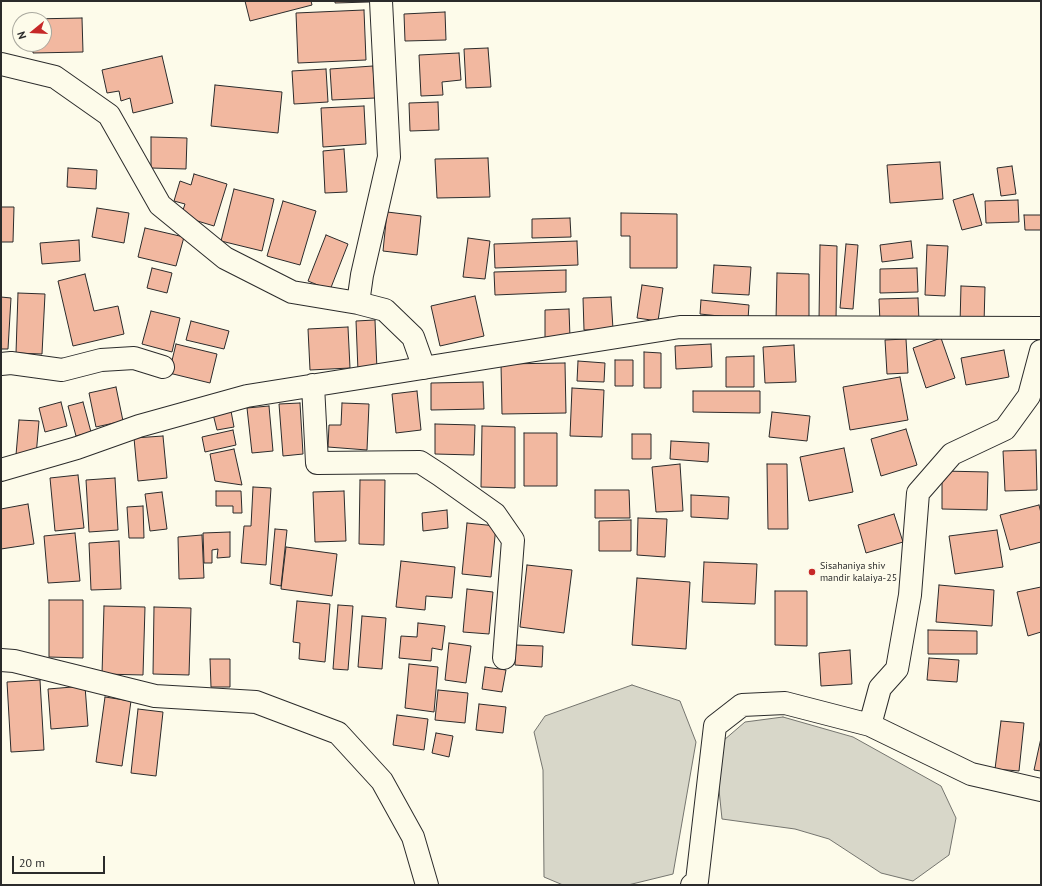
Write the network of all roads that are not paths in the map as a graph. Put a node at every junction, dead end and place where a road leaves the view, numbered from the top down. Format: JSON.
{"nodes":[{"id":1,"x":381,"y":1,"type":"edge"},
{"id":2,"x":1,"y":64,"type":"edge"},
{"id":3,"x":358,"y":303,"type":"junction"},
{"id":4,"x":1041,"y":328,"type":"edge"},
{"id":5,"x":1041,"y":351,"type":"edge"},
{"id":6,"x":1,"y":364,"type":"edge"},
{"id":7,"x":163,"y":367,"type":"dead end"},
{"id":8,"x":424,"y":368,"type":"junction"},
{"id":9,"x":313,"y":385,"type":"junction"},
{"id":10,"x":1,"y":470,"type":"edge"},
{"id":11,"x":504,"y":658,"type":"dead end"},
{"id":12,"x":1,"y":660,"type":"edge"},
{"id":13,"x":870,"y":725,"type":"junction"},
{"id":14,"x":1041,"y":790,"type":"edge"},
{"id":15,"x":427,"y":885,"type":"edge"},
{"id":16,"x":692,"y":885,"type":"edge"}],
"edges":[{"from":1,"to":3,"type":"street"},
{"from":2,"to":3,"type":"street"},
{"from":3,"to":8,"type":"street"},
{"from":4,"to":8,"type":"street"},
{"from":5,"to":13,"type":"street"},
{"from":6,"to":7,"type":"street"},
{"from":8,"to":9,"type":"street"},
{"from":9,"to":10,"type":"street"},
{"from":9,"to":11,"type":"street"},
{"from":12,"to":15,"type":"street"},
{"from":13,"to":14,"type":"street"},
{"from":13,"to":16,"type":"street"}]}
